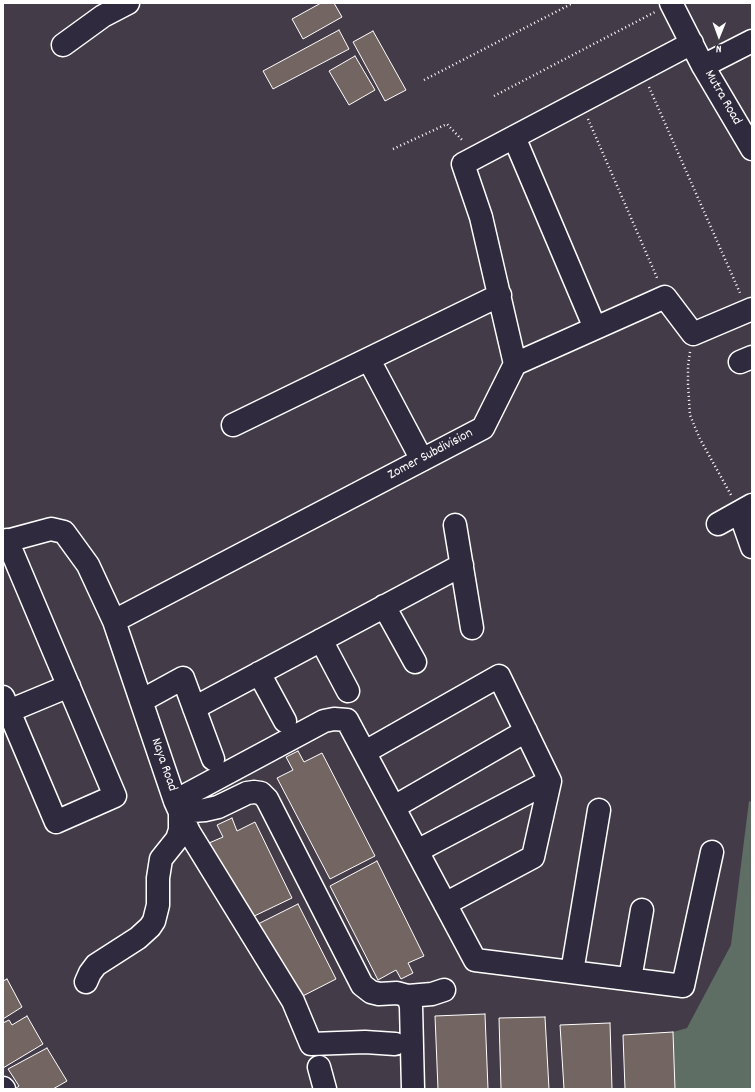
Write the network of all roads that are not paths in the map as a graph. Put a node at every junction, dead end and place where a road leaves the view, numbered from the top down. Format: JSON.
{"nodes":[{"id":1,"x":128,"y":3,"type":"edge"},
{"id":2,"x":671,"y":3,"type":"edge"},
{"id":3,"x":752,"y":41,"type":"edge"},
{"id":4,"x":692,"y":44,"type":"junction"},
{"id":5,"x":64,"y":45,"type":"dead end"},
{"id":6,"x":703,"y":66,"type":"junction"},
{"id":7,"x":514,"y":138,"type":"junction"},
{"id":8,"x":752,"y":149,"type":"edge"},
{"id":9,"x":500,"y":296,"type":"junction"},
{"id":10,"x":750,"y":310,"type":"edge"},
{"id":11,"x":596,"y":328,"type":"junction"},
{"id":12,"x":369,"y":360,"type":"junction"},
{"id":13,"x":515,"y":364,"type":"junction"},
{"id":14,"x":233,"y":425,"type":"dead end"},
{"id":15,"x":422,"y":460,"type":"junction"},
{"id":16,"x":746,"y":509,"type":"edge"},
{"id":17,"x":718,"y":524,"type":"dead end"},
{"id":18,"x":455,"y":525,"type":"dead end"},
{"id":19,"x":5,"y":541,"type":"edge"},
{"id":20,"x":752,"y":547,"type":"edge"},
{"id":21,"x":462,"y":565,"type":"junction"},
{"id":22,"x":384,"y":606,"type":"junction"},
{"id":23,"x":114,"y":621,"type":"junction"},
{"id":24,"x":472,"y":628,"type":"dead end"},
{"id":25,"x":321,"y":640,"type":"junction"},
{"id":26,"x":415,"y":662,"type":"dead end"},
{"id":27,"x":259,"y":673,"type":"junction"},
{"id":28,"x":69,"y":686,"type":"junction"},
{"id":29,"x":348,"y":692,"type":"dead end"},
{"id":30,"x":141,"y":701,"type":"junction"},
{"id":31,"x":6,"y":704,"type":"edge"},
{"id":32,"x":194,"y":708,"type":"junction"},
{"id":33,"x":285,"y":721,"type":"dead end"},
{"id":34,"x":526,"y":731,"type":"junction"},
{"id":35,"x":365,"y":752,"type":"junction"},
{"id":36,"x":213,"y":759,"type":"dead end"},
{"id":37,"x":550,"y":781,"type":"junction"},
{"id":38,"x":178,"y":807,"type":"junction"},
{"id":39,"x":394,"y":807,"type":"junction"},
{"id":40,"x":599,"y":810,"type":"dead end"},
{"id":41,"x":418,"y":851,"type":"junction"},
{"id":42,"x":712,"y":852,"type":"dead end"},
{"id":43,"x":445,"y":904,"type":"junction"},
{"id":44,"x":642,"y":910,"type":"dead end"},
{"id":45,"x":572,"y":972,"type":"junction"},
{"id":46,"x":630,"y":979,"type":"junction"},
{"id":47,"x":86,"y":982,"type":"dead end"},
{"id":48,"x":444,"y":990,"type":"dead end"},
{"id":49,"x":408,"y":996,"type":"junction"},
{"id":50,"x":395,"y":1044,"type":"dead end"},
{"id":51,"x":319,"y":1067,"type":"dead end"},
{"id":52,"x":325,"y":1089,"type":"edge"},
{"id":53,"x":413,"y":1089,"type":"edge"}],
"edges":[{"from":1,"to":5,"type":"street"},
{"from":2,"to":4,"type":"street","name":"Mutra Road"},
{"from":3,"to":6,"type":"street"},
{"from":4,"to":6,"type":"street","name":"Mutra Road"},
{"from":4,"to":7,"type":"street"},
{"from":6,"to":8,"type":"street","name":"Mutra Road"},
{"from":7,"to":9,"type":"street"},
{"from":7,"to":11,"type":"street"},
{"from":9,"to":12,"type":"street"},
{"from":9,"to":13,"type":"street"},
{"from":10,"to":11,"type":"street"},
{"from":11,"to":13,"type":"street"},
{"from":12,"to":14,"type":"street"},
{"from":12,"to":15,"type":"street"},
{"from":13,"to":15,"type":"street","name":"Zomer Subdivision"},
{"from":15,"to":23,"type":"street","name":"Zomer Subdivision"},
{"from":16,"to":17,"type":"street"},
{"from":16,"to":20,"type":"street"},
{"from":18,"to":21,"type":"street"},
{"from":19,"to":23,"type":"street","name":"Naya Road"},
{"from":19,"to":28,"type":"street"},
{"from":21,"to":22,"type":"street"},
{"from":21,"to":24,"type":"street"},
{"from":22,"to":25,"type":"street"},
{"from":22,"to":26,"type":"street"},
{"from":23,"to":30,"type":"street","name":"Naya Road"},
{"from":25,"to":27,"type":"street"},
{"from":25,"to":29,"type":"street"},
{"from":27,"to":32,"type":"street"},
{"from":27,"to":33,"type":"street"},
{"from":28,"to":31,"type":"street"},
{"from":28,"to":31,"type":"street"},
{"from":30,"to":32,"type":"street"},
{"from":30,"to":38,"type":"street","name":"Naya Road"},
{"from":32,"to":36,"type":"street"},
{"from":34,"to":35,"type":"street"},
{"from":34,"to":37,"type":"street"},
{"from":34,"to":39,"type":"street"},
{"from":35,"to":38,"type":"street"},
{"from":35,"to":39,"type":"street"},
{"from":37,"to":41,"type":"street"},
{"from":37,"to":43,"type":"street"},
{"from":38,"to":47,"type":"street"},
{"from":38,"to":49,"type":"street"},
{"from":38,"to":50,"type":"street","name":"Naya Road"},
{"from":39,"to":41,"type":"street"},
{"from":40,"to":45,"type":"street"},
{"from":41,"to":43,"type":"street"},
{"from":42,"to":46,"type":"street"},
{"from":43,"to":45,"type":"street"},
{"from":44,"to":46,"type":"street"},
{"from":45,"to":46,"type":"street"},
{"from":48,"to":49,"type":"street"},
{"from":49,"to":53,"type":"street"},
{"from":51,"to":52,"type":"street"}]}
